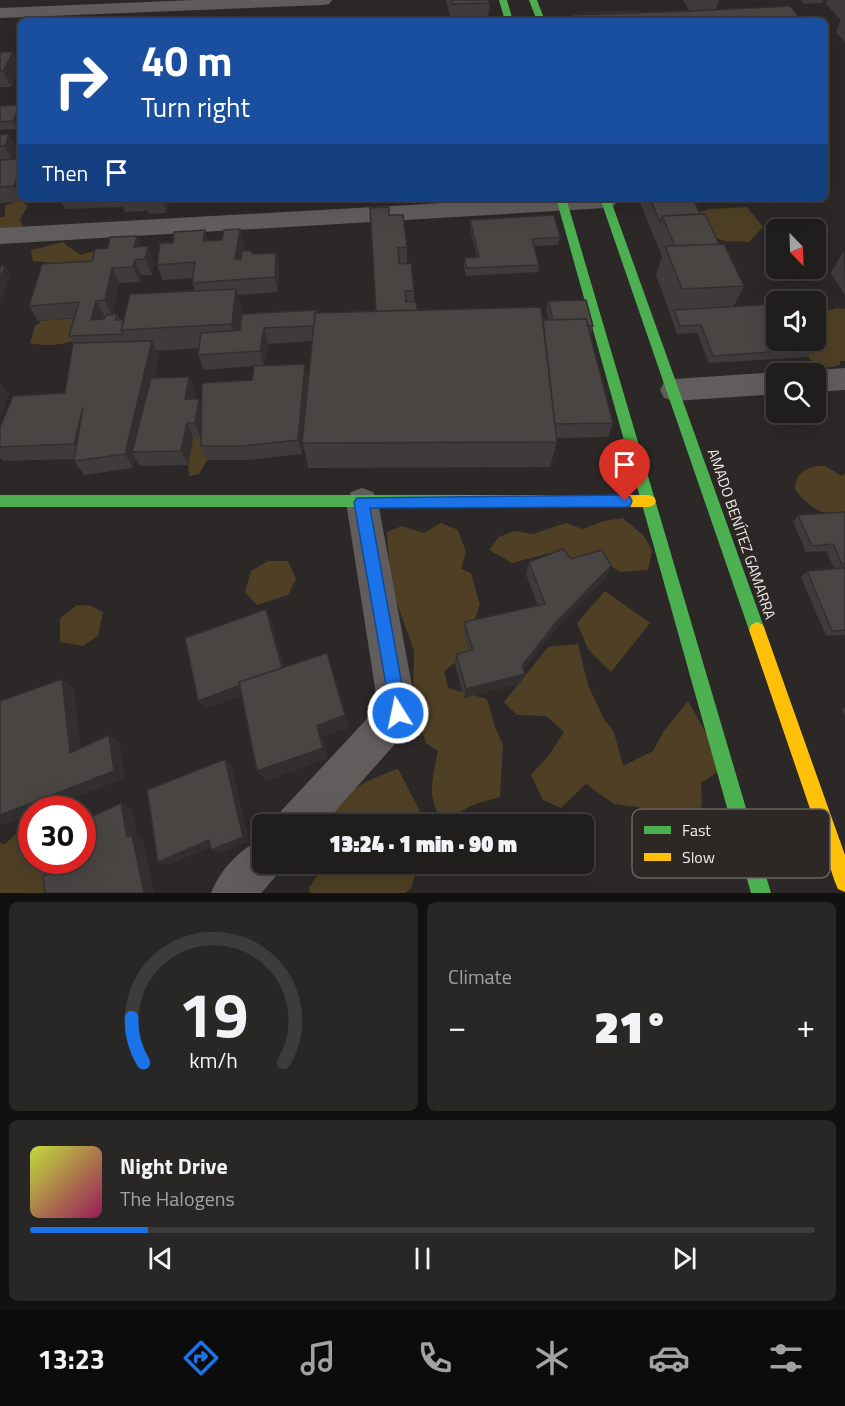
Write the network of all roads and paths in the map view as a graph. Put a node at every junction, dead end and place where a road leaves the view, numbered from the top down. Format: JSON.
{"nodes":[{"id":1,"x":324,"y":0,"type":"edge"},
{"id":2,"x":503,"y":0,"type":"edge"},
{"id":3,"x":534,"y":0,"type":"edge"},
{"id":4,"x":279,"y":2,"type":"junction"},
{"id":5,"x":0,"y":13,"type":"edge"},
{"id":6,"x":279,"y":18,"type":"edge"},
{"id":7,"x":508,"y":18,"type":"edge"},
{"id":8,"x":540,"y":18,"type":"edge"},
{"id":9,"x":562,"y":201,"type":"edge"},
{"id":10,"x":606,"y":201,"type":"edge"},
{"id":11,"x":285,"y":209,"type":"edge"},
{"id":12,"x":0,"y":236,"type":"edge"},
{"id":13,"x":845,"y":379,"type":"edge"},
{"id":14,"x":826,"y":380,"type":"edge"},
{"id":15,"x":766,"y":384,"type":"edge"},
{"id":16,"x":674,"y":390,"type":"junction"},
{"id":17,"x":0,"y":501,"type":"edge"},
{"id":18,"x":649,"y":501,"type":"junction"},
{"id":19,"x":362,"y":502,"type":"junction"},
{"id":20,"x":737,"y":809,"type":"edge"},
{"id":21,"x":820,"y":809,"type":"edge"},
{"id":22,"x":305,"y":814,"type":"edge"},
{"id":23,"x":830,"y":839,"type":"edge"},
{"id":24,"x":252,"y":871,"type":"edge"},
{"id":25,"x":757,"y":878,"type":"edge"},
{"id":26,"x":845,"y":882,"type":"edge"},
{"id":27,"x":232,"y":893,"type":"edge"},
{"id":28,"x":761,"y":893,"type":"edge"}],
"edges":[{"from":1,"to":4,"type":"street"},
{"from":2,"to":7,"type":"main road"},
{"from":3,"to":8,"type":"main road"},
{"from":4,"to":5,"type":"street"},
{"from":4,"to":6,"type":"street"},
{"from":9,"to":11,"type":"street"},
{"from":9,"to":18,"type":"main road"},
{"from":10,"to":16,"type":"main road","name":"AMADO BENÍTEZ GAMARRA"},
{"from":11,"to":12,"type":"street"},
{"from":13,"to":14,"type":"street"},
{"from":15,"to":16,"type":"street"},
{"from":16,"to":21,"type":"main road","name":"AMADO BENÍTEZ GAMARRA"},
{"from":17,"to":19,"type":"main road"},
{"from":18,"to":19,"type":"main road"},
{"from":18,"to":20,"type":"main road"},
{"from":19,"to":22,"type":"street"},
{"from":23,"to":26,"type":"main road","name":"AMADO BENÍTEZ GAMARRA"},
{"from":24,"to":27,"type":"street"},
{"from":25,"to":28,"type":"main road"}]}
